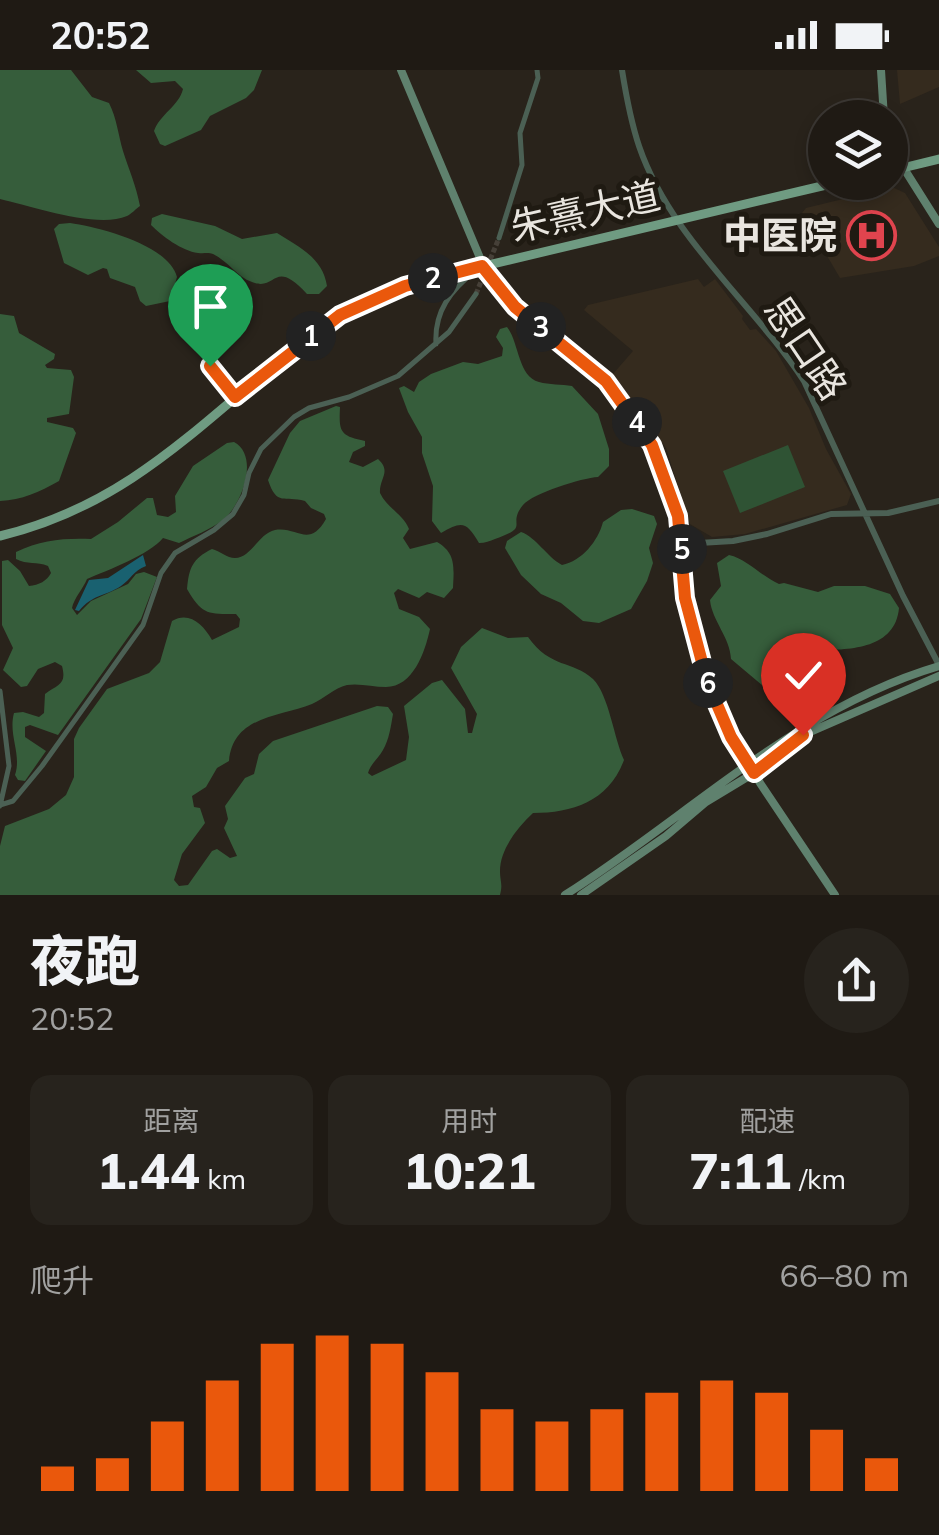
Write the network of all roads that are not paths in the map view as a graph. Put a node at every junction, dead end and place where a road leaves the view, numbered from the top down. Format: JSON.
{"nodes":[{"id":1,"x":401,"y":70,"type":"edge"},
{"id":2,"x":537,"y":70,"type":"edge"},
{"id":3,"x":622,"y":70,"type":"edge"},
{"id":4,"x":881,"y":70,"type":"edge"},
{"id":5,"x":883,"y":100,"type":"edge"},
{"id":6,"x":939,"y":159,"type":"edge"},
{"id":7,"x":908,"y":167,"type":"edge"},
{"id":8,"x":908,"y":176,"type":"edge"},
{"id":9,"x":808,"y":189,"type":"edge"},
{"id":10,"x":678,"y":220,"type":"junction"},
{"id":11,"x":939,"y":224,"type":"edge"},
{"id":12,"x":498,"y":238,"type":"tunnel mouth"},
{"id":13,"x":482,"y":266,"type":"junction"},
{"id":14,"x":476,"y":294,"type":"tunnel mouth"},
{"id":15,"x":436,"y":344,"type":"junction"},
{"id":16,"x":202,"y":354,"type":"dead end"},
{"id":17,"x":235,"y":397,"type":"junction"},
{"id":18,"x":939,"y":500,"type":"edge"},
{"id":19,"x":867,"y":513,"type":"junction"},
{"id":20,"x":0,"y":536,"type":"edge"},
{"id":21,"x":682,"y":544,"type":"junction"},
{"id":22,"x":939,"y":666,"type":"edge"},
{"id":23,"x":939,"y":676,"type":"edge"},
{"id":24,"x":0,"y":691,"type":"edge"},
{"id":25,"x":752,"y":769,"type":"junction"},
{"id":26,"x":0,"y":805,"type":"edge"},
{"id":27,"x":565,"y":895,"type":"edge"},
{"id":28,"x":582,"y":895,"type":"edge"},
{"id":29,"x":836,"y":895,"type":"edge"}],
"edges":[{"from":1,"to":13,"type":"main road"},
{"from":2,"to":12,"type":"street"},
{"from":3,"to":10,"type":"street","name":"思口路"},
{"from":4,"to":5,"type":"main road"},
{"from":6,"to":7,"type":"main road"},
{"from":8,"to":11,"type":"main road"},
{"from":9,"to":10,"type":"main road","name":"朱熹大道"},
{"from":10,"to":13,"type":"main road","name":"朱熹大道"},
{"from":10,"to":19,"type":"street","name":"思口路"},
{"from":13,"to":15,"type":"street"},
{"from":13,"to":17,"type":"main road","name":"朱熹大道"},
{"from":13,"to":21,"type":"main road"},
{"from":14,"to":15,"type":"street"},
{"from":15,"to":26,"type":"street"},
{"from":16,"to":17,"type":"street"},
{"from":17,"to":20,"type":"main road","name":"朱熹大道"},
{"from":18,"to":19,"type":"street"},
{"from":19,"to":21,"type":"street"},
{"from":19,"to":22,"type":"street","name":"思口路"},
{"from":21,"to":25,"type":"main road"},
{"from":22,"to":25,"type":"main road"},
{"from":23,"to":25,"type":"main road"},
{"from":24,"to":26,"type":"street"},
{"from":25,"to":27,"type":"main road"},
{"from":25,"to":28,"type":"main road"},
{"from":25,"to":29,"type":"main road"}]}
